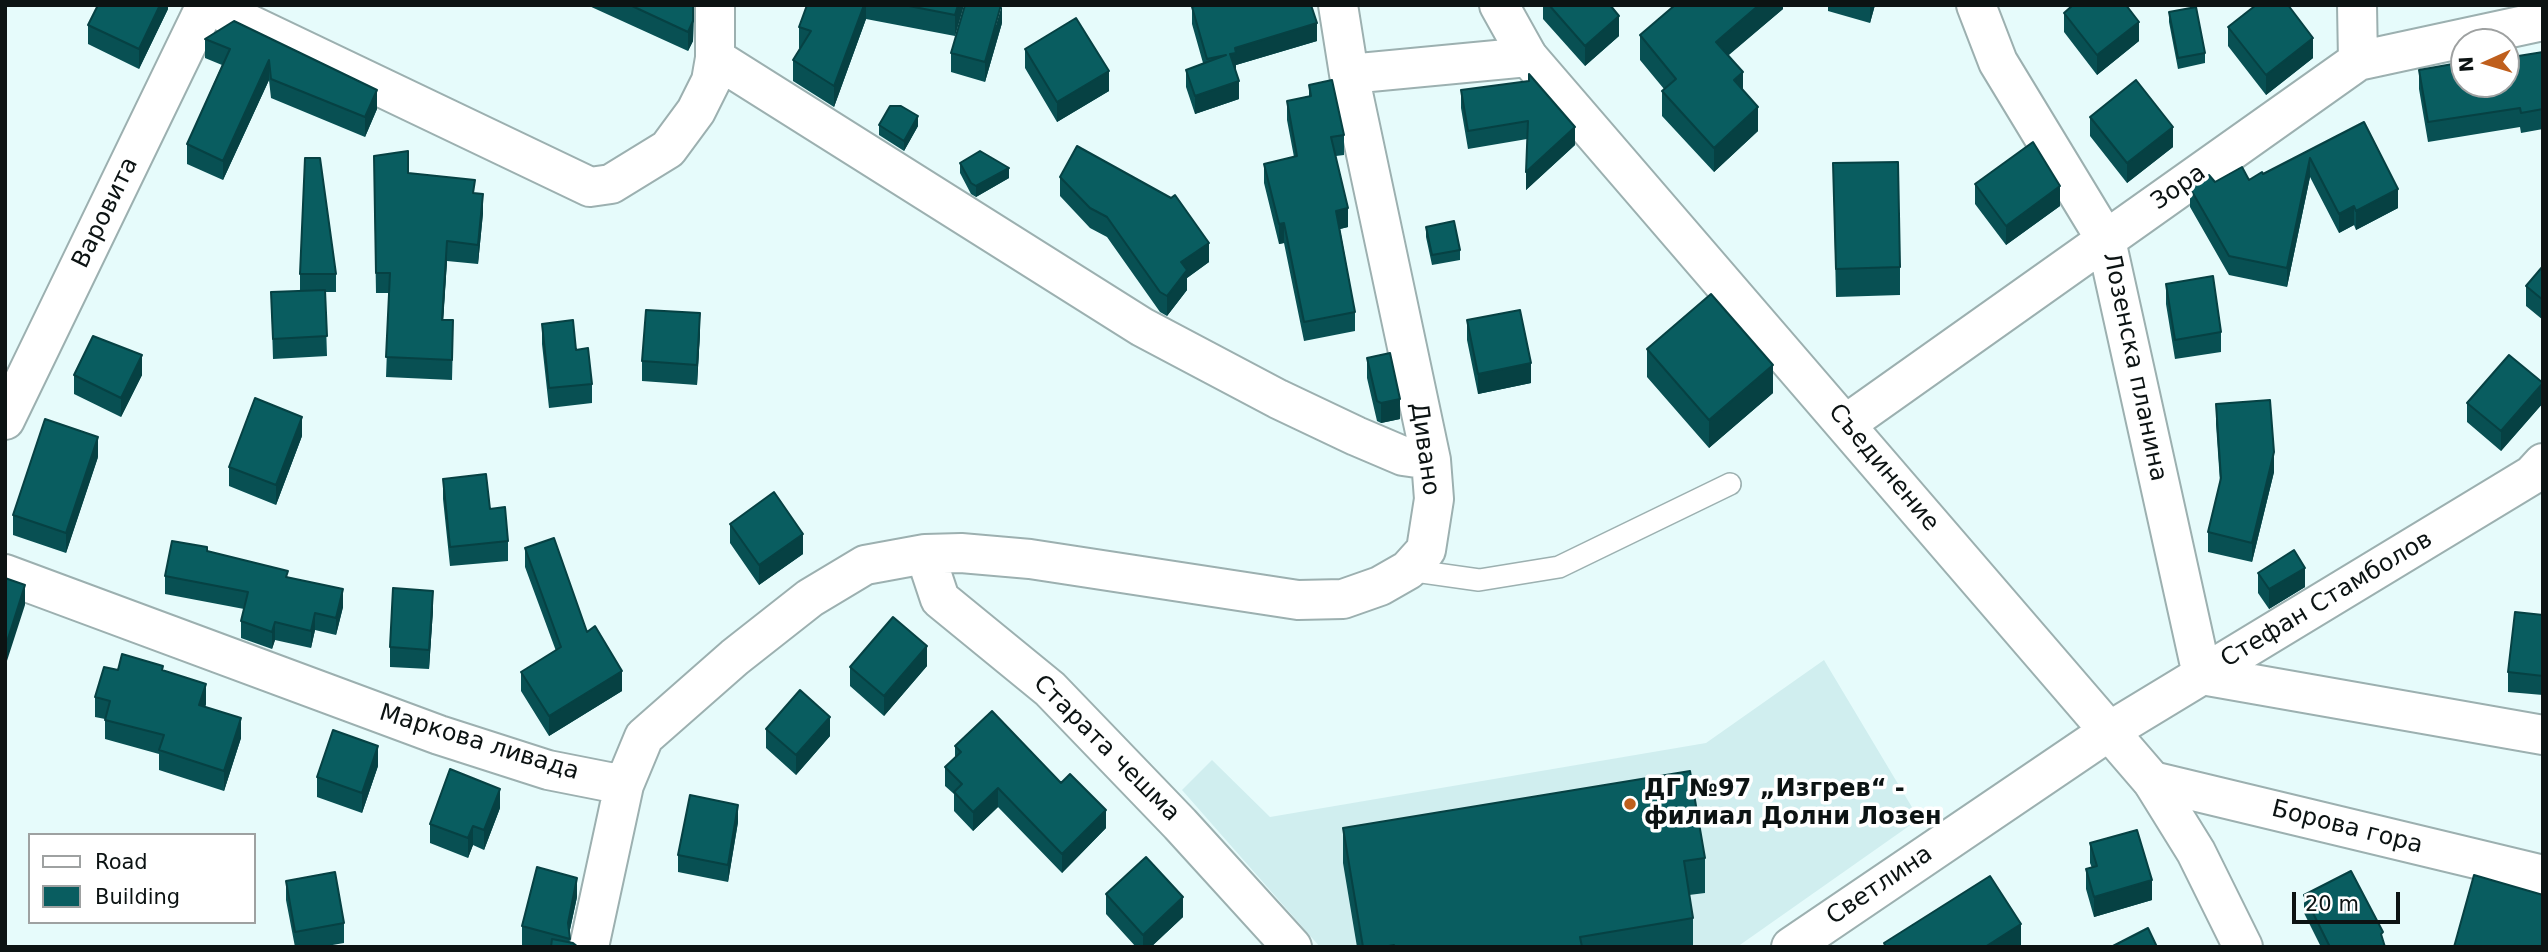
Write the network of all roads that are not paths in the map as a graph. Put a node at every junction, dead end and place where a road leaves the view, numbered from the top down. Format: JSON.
{"nodes":[{"id":1,"x":208,"y":5,"type":"edge"},
{"id":2,"x":715,"y":5,"type":"edge"},
{"id":3,"x":1338,"y":5,"type":"edge"},
{"id":4,"x":1499,"y":5,"type":"edge"},
{"id":5,"x":1976,"y":5,"type":"edge"},
{"id":6,"x":2357,"y":5,"type":"edge"},
{"id":7,"x":2543,"y":21,"type":"edge"},
{"id":8,"x":1528,"y":57,"type":"junction"},
{"id":9,"x":715,"y":58,"type":"junction"},
{"id":10,"x":2358,"y":61,"type":"junction"},
{"id":11,"x":1349,"y":74,"type":"junction"},
{"id":12,"x":2106,"y":240,"type":"junction"},
{"id":13,"x":5,"y":420,"type":"edge"},
{"id":14,"x":1846,"y":424,"type":"junction"},
{"id":15,"x":1431,"y":460,"type":"junction"},
{"id":16,"x":2543,"y":463,"type":"edge"},
{"id":17,"x":1730,"y":484,"type":"dead end"},
{"id":18,"x":925,"y":554,"type":"junction"},
{"id":19,"x":1408,"y":570,"type":"junction"},
{"id":20,"x":5,"y":573,"type":"edge"},
{"id":21,"x":2202,"y":676,"type":"junction"},
{"id":22,"x":2108,"y":732,"type":"junction"},
{"id":23,"x":2543,"y":735,"type":"edge"},
{"id":24,"x":2152,"y":781,"type":"junction"},
{"id":25,"x":624,"y":785,"type":"junction"},
{"id":26,"x":2543,"y":875,"type":"edge"},
{"id":27,"x":589,"y":947,"type":"edge"},
{"id":28,"x":1292,"y":947,"type":"edge"},
{"id":29,"x":1791,"y":947,"type":"edge"},
{"id":30,"x":2243,"y":947,"type":"edge"}],
"edges":[{"from":1,"to":9,"type":"street"},
{"from":1,"to":13,"type":"street","name":"Варовита"},
{"from":2,"to":9,"type":"street"},
{"from":3,"to":11,"type":"street","name":"Дивано"},
{"from":4,"to":8,"type":"street","name":"Съединение"},
{"from":5,"to":12,"type":"street","name":"Лозенска планина"},
{"from":6,"to":10,"type":"street"},
{"from":7,"to":10,"type":"street","name":"Зора"},
{"from":8,"to":11,"type":"street"},
{"from":8,"to":14,"type":"street","name":"Съединение"},
{"from":9,"to":15,"type":"street"},
{"from":10,"to":12,"type":"street","name":"Зора"},
{"from":11,"to":15,"type":"street","name":"Дивано"},
{"from":12,"to":14,"type":"street","name":"Зора"},
{"from":12,"to":21,"type":"street","name":"Лозенска планина"},
{"from":14,"to":22,"type":"street","name":"Съединение"},
{"from":15,"to":19,"type":"street","name":"Дивано"},
{"from":16,"to":21,"type":"street","name":"Стефан Стамболов"},
{"from":17,"to":19,"type":"lane"},
{"from":18,"to":19,"type":"street","name":"Дивано"},
{"from":18,"to":25,"type":"street"},
{"from":18,"to":28,"type":"street","name":"Старата чешма"},
{"from":20,"to":25,"type":"street","name":"Маркова ливада"},
{"from":21,"to":22,"type":"street","name":"Стефан Стамболов"},
{"from":21,"to":23,"type":"street"},
{"from":22,"to":24,"type":"street","name":"Съединение"},
{"from":22,"to":29,"type":"street","name":"Светлина"},
{"from":24,"to":26,"type":"street","name":"Борова гора"},
{"from":24,"to":30,"type":"street","name":"Съединение"},
{"from":25,"to":27,"type":"street"}]}
